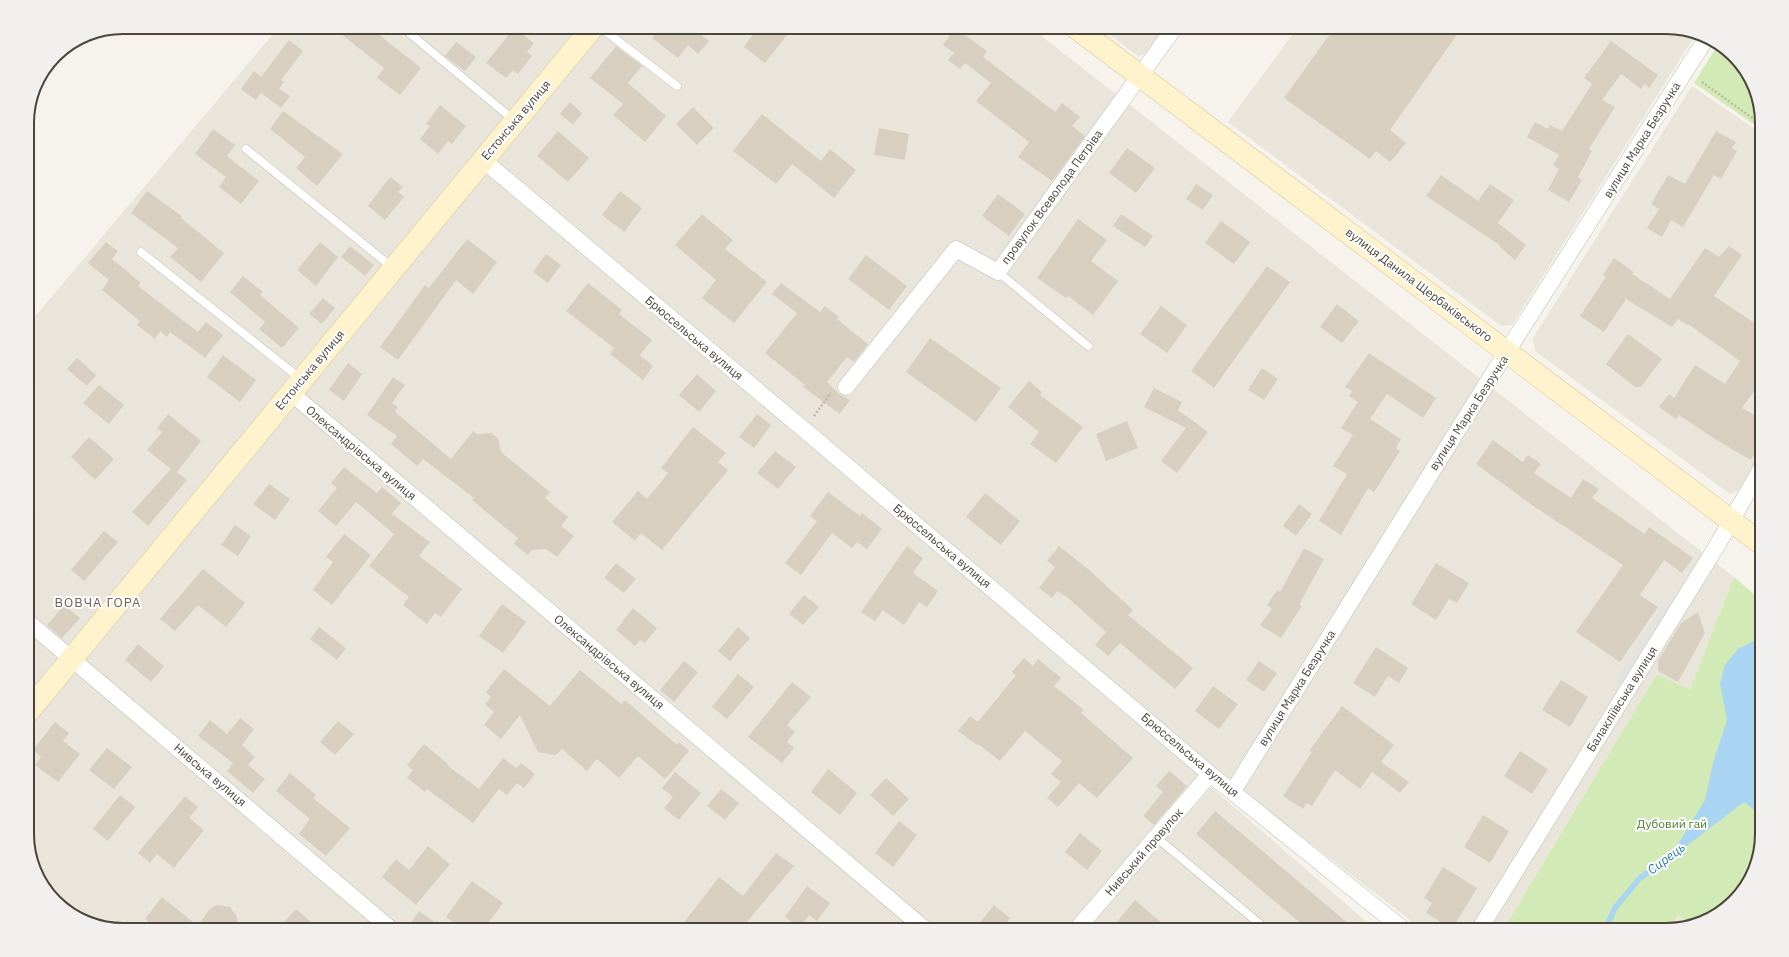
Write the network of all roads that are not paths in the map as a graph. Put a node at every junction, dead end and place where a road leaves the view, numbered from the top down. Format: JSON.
{"nodes":[{"id":1,"x":410,"y":34,"type":"edge"},
{"id":2,"x":587,"y":34,"type":"edge"},
{"id":3,"x":609,"y":34,"type":"edge"},
{"id":4,"x":1084,"y":34,"type":"edge"},
{"id":5,"x":1170,"y":34,"type":"edge"},
{"id":6,"x":1704,"y":42,"type":"edge"},
{"id":7,"x":1140,"y":76,"type":"junction"},
{"id":8,"x":677,"y":86,"type":"dead end"},
{"id":9,"x":516,"y":121,"type":"junction"},
{"id":10,"x":246,"y":149,"type":"dead end"},
{"id":11,"x":483,"y":160,"type":"junction"},
{"id":12,"x":141,"y":252,"type":"dead end"},
{"id":13,"x":394,"y":268,"type":"junction"},
{"id":14,"x":998,"y":272,"type":"junction"},
{"id":15,"x":1088,"y":346,"type":"dead end"},
{"id":16,"x":1508,"y":352,"type":"junction"},
{"id":17,"x":296,"y":387,"type":"junction"},
{"id":18,"x":846,"y":387,"type":"road end"},
{"id":19,"x":1755,"y":479,"type":"edge"},
{"id":20,"x":1731,"y":521,"type":"junction"},
{"id":21,"x":1755,"y":539,"type":"edge"},
{"id":22,"x":34,"y":627,"type":"edge"},
{"id":23,"x":73,"y":658,"type":"junction"},
{"id":24,"x":34,"y":705,"type":"edge"},
{"id":25,"x":1210,"y":774,"type":"junction"},
{"id":26,"x":1233,"y":791,"type":"junction"},
{"id":27,"x":1156,"y":838,"type":"junction"},
{"id":28,"x":384,"y":923,"type":"edge"},
{"id":29,"x":918,"y":923,"type":"edge"},
{"id":30,"x":1082,"y":923,"type":"edge"},
{"id":31,"x":1259,"y":923,"type":"edge"},
{"id":32,"x":1395,"y":923,"type":"edge"},
{"id":33,"x":1483,"y":923,"type":"edge"}],
"edges":[{"from":1,"to":9,"type":"lane"},
{"from":2,"to":9,"type":"street","name":"Естонська вулиця"},
{"from":3,"to":8,"type":"lane"},
{"from":4,"to":7,"type":"street","name":"вулиця Данила Щербаківського"},
{"from":5,"to":7,"type":"street","name":"провулок Всеволода Петріва"},
{"from":6,"to":16,"type":"street","name":"вулиця Марка Безручка"},
{"from":7,"to":14,"type":"street","name":"провулок Всеволода Петріва"},
{"from":7,"to":16,"type":"street","name":"вулиця Данила Щербаківського"},
{"from":9,"to":11,"type":"street","name":"Естонська вулиця"},
{"from":10,"to":13,"type":"lane"},
{"from":11,"to":13,"type":"street","name":"Естонська вулиця"},
{"from":11,"to":25,"type":"street","name":"Брюссельська вулиця"},
{"from":12,"to":17,"type":"lane"},
{"from":13,"to":17,"type":"street","name":"Естонська вулиця"},
{"from":14,"to":15,"type":"lane"},
{"from":14,"to":18,"type":"street","name":"провулок Всеволода Петріва"},
{"from":16,"to":20,"type":"street","name":"вулиця Данила Щербаківського"},
{"from":16,"to":26,"type":"street","name":"вулиця Марка Безручка"},
{"from":17,"to":23,"type":"street","name":"Естонська вулиця"},
{"from":17,"to":29,"type":"street","name":"Олександрівська вулиця"},
{"from":19,"to":20,"type":"street","name":"Балакліївська вулиця"},
{"from":20,"to":21,"type":"street","name":"вулиця Данила Щербаківського"},
{"from":20,"to":33,"type":"street","name":"Балакліївська вулиця"},
{"from":22,"to":23,"type":"street","name":"Нивська вулиця"},
{"from":23,"to":24,"type":"street","name":"Естонська вулиця"},
{"from":23,"to":28,"type":"street","name":"Нивська вулиця"},
{"from":25,"to":26,"type":"street","name":"Брюссельська вулиця"},
{"from":25,"to":27,"type":"street","name":"Нивський провулок"},
{"from":26,"to":32,"type":"street","name":"Брюссельська вулиця"},
{"from":27,"to":30,"type":"street","name":"Нивський провулок"},
{"from":27,"to":31,"type":"lane"}]}
